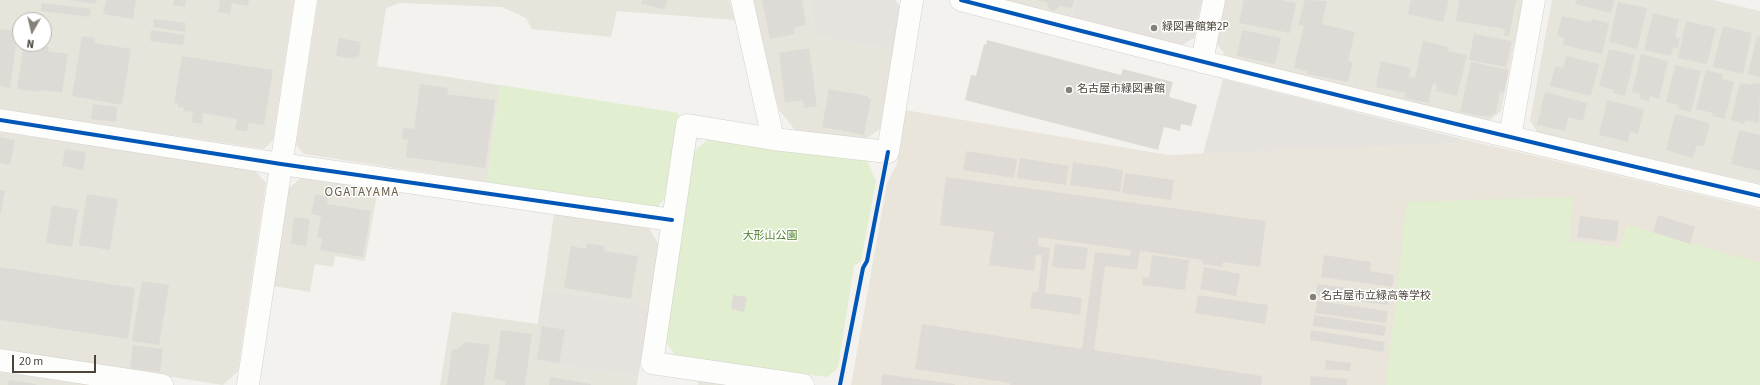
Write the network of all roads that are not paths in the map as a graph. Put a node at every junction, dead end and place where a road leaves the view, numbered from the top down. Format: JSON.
{"nodes":[{"id":1,"x":306,"y":0,"type":"edge"},
{"id":2,"x":742,"y":0,"type":"edge"},
{"id":3,"x":912,"y":0,"type":"edge"},
{"id":4,"x":961,"y":0,"type":"edge"},
{"id":5,"x":1214,"y":0,"type":"edge"},
{"id":6,"x":1534,"y":0,"type":"edge"},
{"id":7,"x":1202,"y":62,"type":"junction"},
{"id":8,"x":0,"y":120,"type":"edge"},
{"id":9,"x":1510,"y":137,"type":"junction"},
{"id":10,"x":773,"y":139,"type":"junction"},
{"id":11,"x":281,"y":164,"type":"junction"},
{"id":12,"x":1760,"y":196,"type":"edge"},
{"id":13,"x":672,"y":220,"type":"junction"},
{"id":14,"x":0,"y":360,"type":"edge"},
{"id":15,"x":162,"y":385,"type":"edge"},
{"id":16,"x":248,"y":385,"type":"edge"},
{"id":17,"x":803,"y":385,"type":"edge"}],
"edges":[{"from":1,"to":11,"type":"street"},
{"from":2,"to":10,"type":"street"},
{"from":3,"to":10,"type":"street"},
{"from":4,"to":7,"type":"street"},
{"from":5,"to":7,"type":"street"},
{"from":6,"to":9,"type":"street"},
{"from":7,"to":9,"type":"street"},
{"from":8,"to":11,"type":"street"},
{"from":9,"to":12,"type":"street"},
{"from":10,"to":13,"type":"street"},
{"from":11,"to":13,"type":"street"},
{"from":11,"to":16,"type":"street"},
{"from":13,"to":17,"type":"street"},
{"from":14,"to":15,"type":"street"}]}
